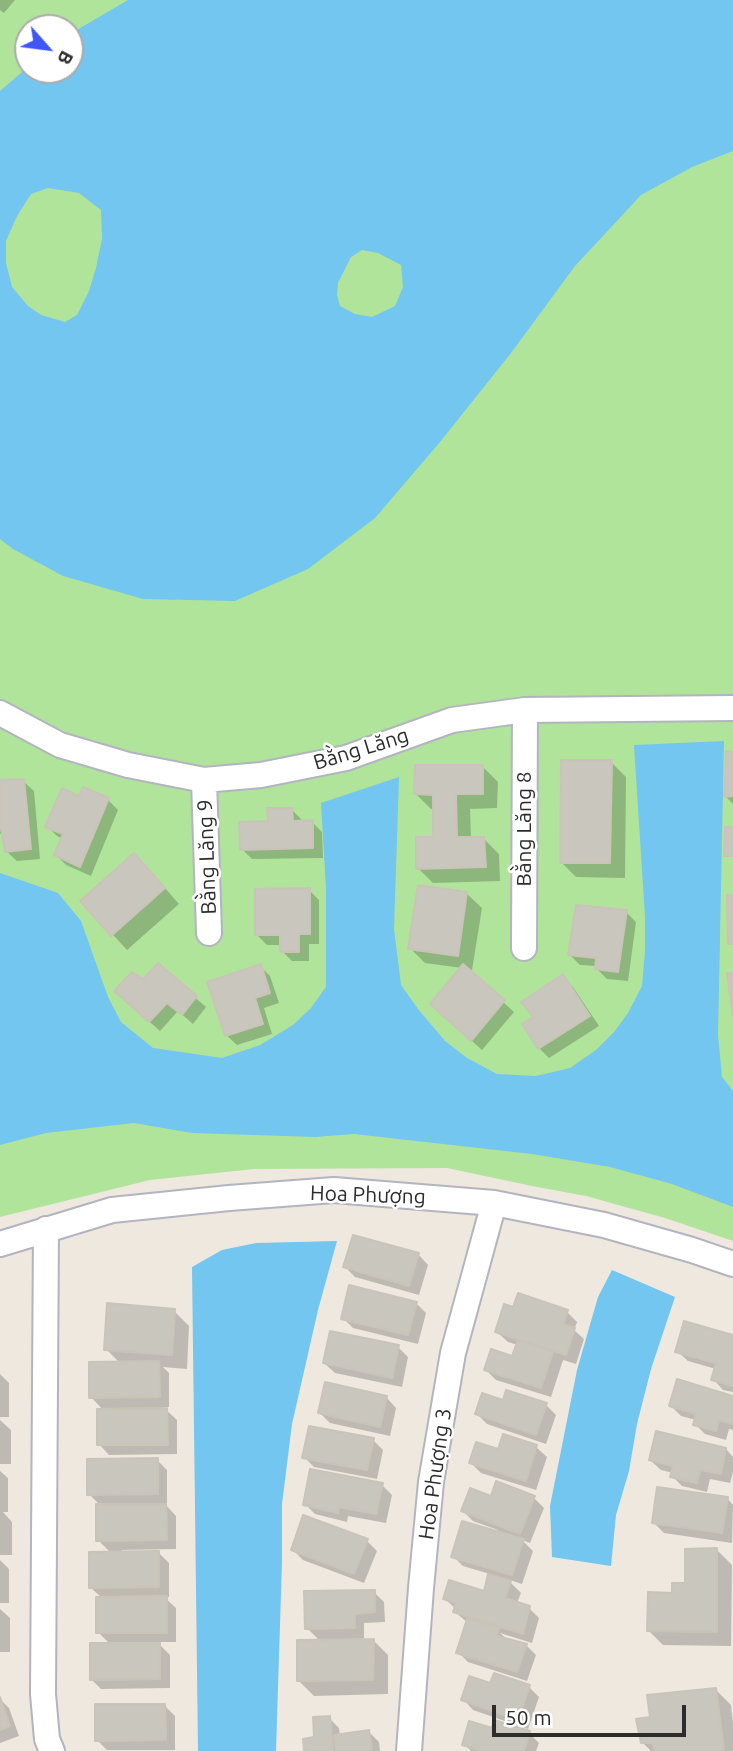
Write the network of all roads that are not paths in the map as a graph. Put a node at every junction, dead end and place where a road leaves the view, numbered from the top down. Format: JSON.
{"nodes":[{"id":1,"x":733,"y":708,"type":"edge"},
{"id":2,"x":525,"y":710,"type":"junction"},
{"id":3,"x":0,"y":713,"type":"edge"},
{"id":4,"x":204,"y":780,"type":"junction"},
{"id":5,"x":209,"y":933,"type":"dead end"},
{"id":6,"x":524,"y":948,"type":"dead end"},
{"id":7,"x":494,"y":1203,"type":"junction"},
{"id":8,"x":46,"y":1229,"type":"junction"},
{"id":9,"x":0,"y":1244,"type":"edge"},
{"id":10,"x":733,"y":1264,"type":"edge"},
{"id":11,"x":52,"y":1751,"type":"edge"},
{"id":12,"x":409,"y":1751,"type":"edge"}],
"edges":[{"from":1,"to":2,"type":"street","name":"Bằng Lăng"},
{"from":2,"to":4,"type":"street","name":"Bằng Lăng"},
{"from":2,"to":6,"type":"street","name":"Bằng Lăng 8"},
{"from":3,"to":4,"type":"street","name":"Bằng Lăng"},
{"from":4,"to":5,"type":"street","name":"Bằng Lăng 9"},
{"from":7,"to":8,"type":"street","name":"Hoa Phượng"},
{"from":7,"to":10,"type":"street","name":"Hoa Phượng"},
{"from":7,"to":12,"type":"street","name":"Hoa Phượng 3"},
{"from":8,"to":9,"type":"street","name":"Hoa Phượng"},
{"from":8,"to":11,"type":"street"}]}
